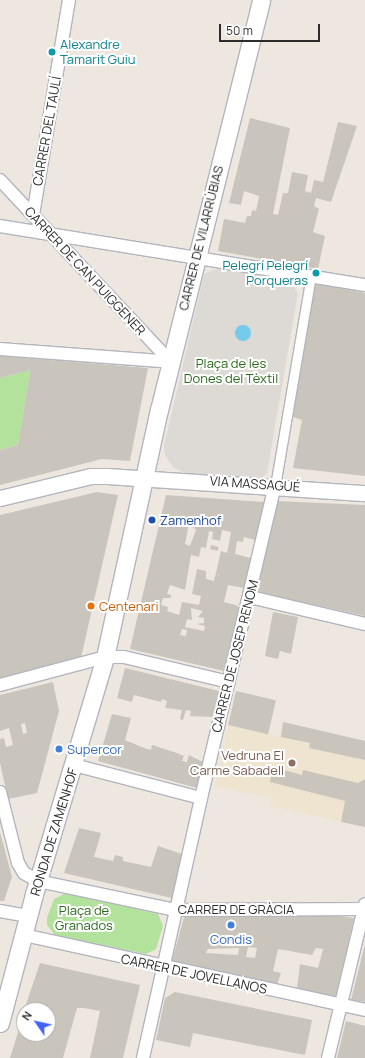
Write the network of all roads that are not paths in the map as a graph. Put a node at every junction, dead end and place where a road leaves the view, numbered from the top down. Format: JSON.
{"nodes":[{"id":1,"x":69,"y":0,"type":"edge"},
{"id":2,"x":261,"y":0,"type":"edge"},
{"id":3,"x":0,"y":180,"type":"edge"},
{"id":4,"x":33,"y":215,"type":"junction"},
{"id":5,"x":0,"y":226,"type":"edge"},
{"id":6,"x":50,"y":234,"type":"junction"},
{"id":7,"x":196,"y":258,"type":"junction"},
{"id":8,"x":311,"y":276,"type":"junction"},
{"id":9,"x":365,"y":285,"type":"edge"},
{"id":10,"x":0,"y":349,"type":"edge"},
{"id":11,"x":171,"y":362,"type":"junction"},
{"id":12,"x":145,"y":477,"type":"junction"},
{"id":13,"x":275,"y":486,"type":"junction"},
{"id":14,"x":365,"y":493,"type":"edge"},
{"id":15,"x":0,"y":498,"type":"edge"},
{"id":16,"x":250,"y":597,"type":"junction"},
{"id":17,"x":365,"y":624,"type":"edge"},
{"id":18,"x":105,"y":657,"type":"junction"},
{"id":19,"x":229,"y":682,"type":"junction"},
{"id":20,"x":0,"y":685,"type":"edge"},
{"id":21,"x":74,"y":765,"type":"junction"},
{"id":22,"x":0,"y":792,"type":"edge"},
{"id":23,"x":201,"y":798,"type":"junction"},
{"id":24,"x":38,"y":881,"type":"junction"},
{"id":25,"x":365,"y":908,"type":"edge"},
{"id":26,"x":176,"y":910,"type":"junction"},
{"id":27,"x":0,"y":911,"type":"edge"},
{"id":28,"x":29,"y":916,"type":"junction"},
{"id":29,"x":24,"y":935,"type":"junction"},
{"id":30,"x":163,"y":967,"type":"junction"},
{"id":31,"x":341,"y":1005,"type":"junction"},
{"id":32,"x":365,"y":1010,"type":"edge"},
{"id":33,"x":0,"y":1023,"type":"edge"},
{"id":34,"x":144,"y":1058,"type":"edge"},
{"id":35,"x":328,"y":1058,"type":"edge"}],
"edges":[{"from":1,"to":4,"type":"street","name":"CARRER DEL TAULÍ"},
{"from":2,"to":7,"type":"main road","name":"CARRER DE VILARRÚBIAS"},
{"from":3,"to":4,"type":"street","name":"CARRER DE CAN PUIGGENER"},
{"from":4,"to":6,"type":"street","name":"CARRER DE CAN PUIGGENER"},
{"from":5,"to":6,"type":"street"},
{"from":6,"to":7,"type":"street"},
{"from":6,"to":11,"type":"street","name":"CARRER DE CAN PUIGGENER"},
{"from":7,"to":8,"type":"street"},
{"from":7,"to":11,"type":"main road","name":"CARRER DE VILARRÚBIAS"},
{"from":8,"to":9,"type":"street"},
{"from":8,"to":13,"type":"street","name":"CARRER DE JOSEP RENOM"},
{"from":10,"to":11,"type":"street"},
{"from":11,"to":12,"type":"main road","name":"CARRER DE VILARRÚBIAS"},
{"from":12,"to":13,"type":"street","name":"VIA MASSAGUÉ"},
{"from":12,"to":15,"type":"street","name":"VIA MASSAGUÉ"},
{"from":12,"to":18,"type":"main road","name":"RONDA DE ZAMENHOF"},
{"from":13,"to":14,"type":"street","name":"VIA MASSAGUÉ"},
{"from":13,"to":16,"type":"street","name":"CARRER DE JOSEP RENOM"},
{"from":16,"to":17,"type":"street"},
{"from":16,"to":19,"type":"street","name":"CARRER DE JOSEP RENOM"},
{"from":18,"to":19,"type":"street"},
{"from":18,"to":20,"type":"street"},
{"from":18,"to":21,"type":"main road","name":"RONDA DE ZAMENHOF"},
{"from":19,"to":23,"type":"street","name":"CARRER DE JOSEP RENOM"},
{"from":21,"to":23,"type":"street"},
{"from":21,"to":24,"type":"main road","name":"RONDA DE ZAMENHOF"},
{"from":22,"to":24,"type":"street"},
{"from":23,"to":26,"type":"street","name":"CARRER DE JOSEP RENOM"},
{"from":24,"to":26,"type":"street","name":"CARRER DE GRÀCIA"},
{"from":24,"to":28,"type":"main road","name":"RONDA DE ZAMENHOF"},
{"from":25,"to":26,"type":"street","name":"CARRER DE GRÀCIA"},
{"from":25,"to":31,"type":"street"},
{"from":26,"to":30,"type":"street","name":"CARRER DE JOSEP RENOM"},
{"from":27,"to":28,"type":"street"},
{"from":28,"to":29,"type":"main road","name":"RONDA DE ZAMENHOF"},
{"from":29,"to":30,"type":"street","name":"CARRER DE JOVELLANOS"},
{"from":29,"to":33,"type":"main road","name":"RONDA DE ZAMENHOF"},
{"from":30,"to":31,"type":"street","name":"CARRER DE JOVELLANOS"},
{"from":30,"to":34,"type":"street","name":"CARRER DE JOSEP RENOM"},
{"from":31,"to":32,"type":"street","name":"CARRER DE JOVELLANOS"},
{"from":31,"to":35,"type":"street"}]}
